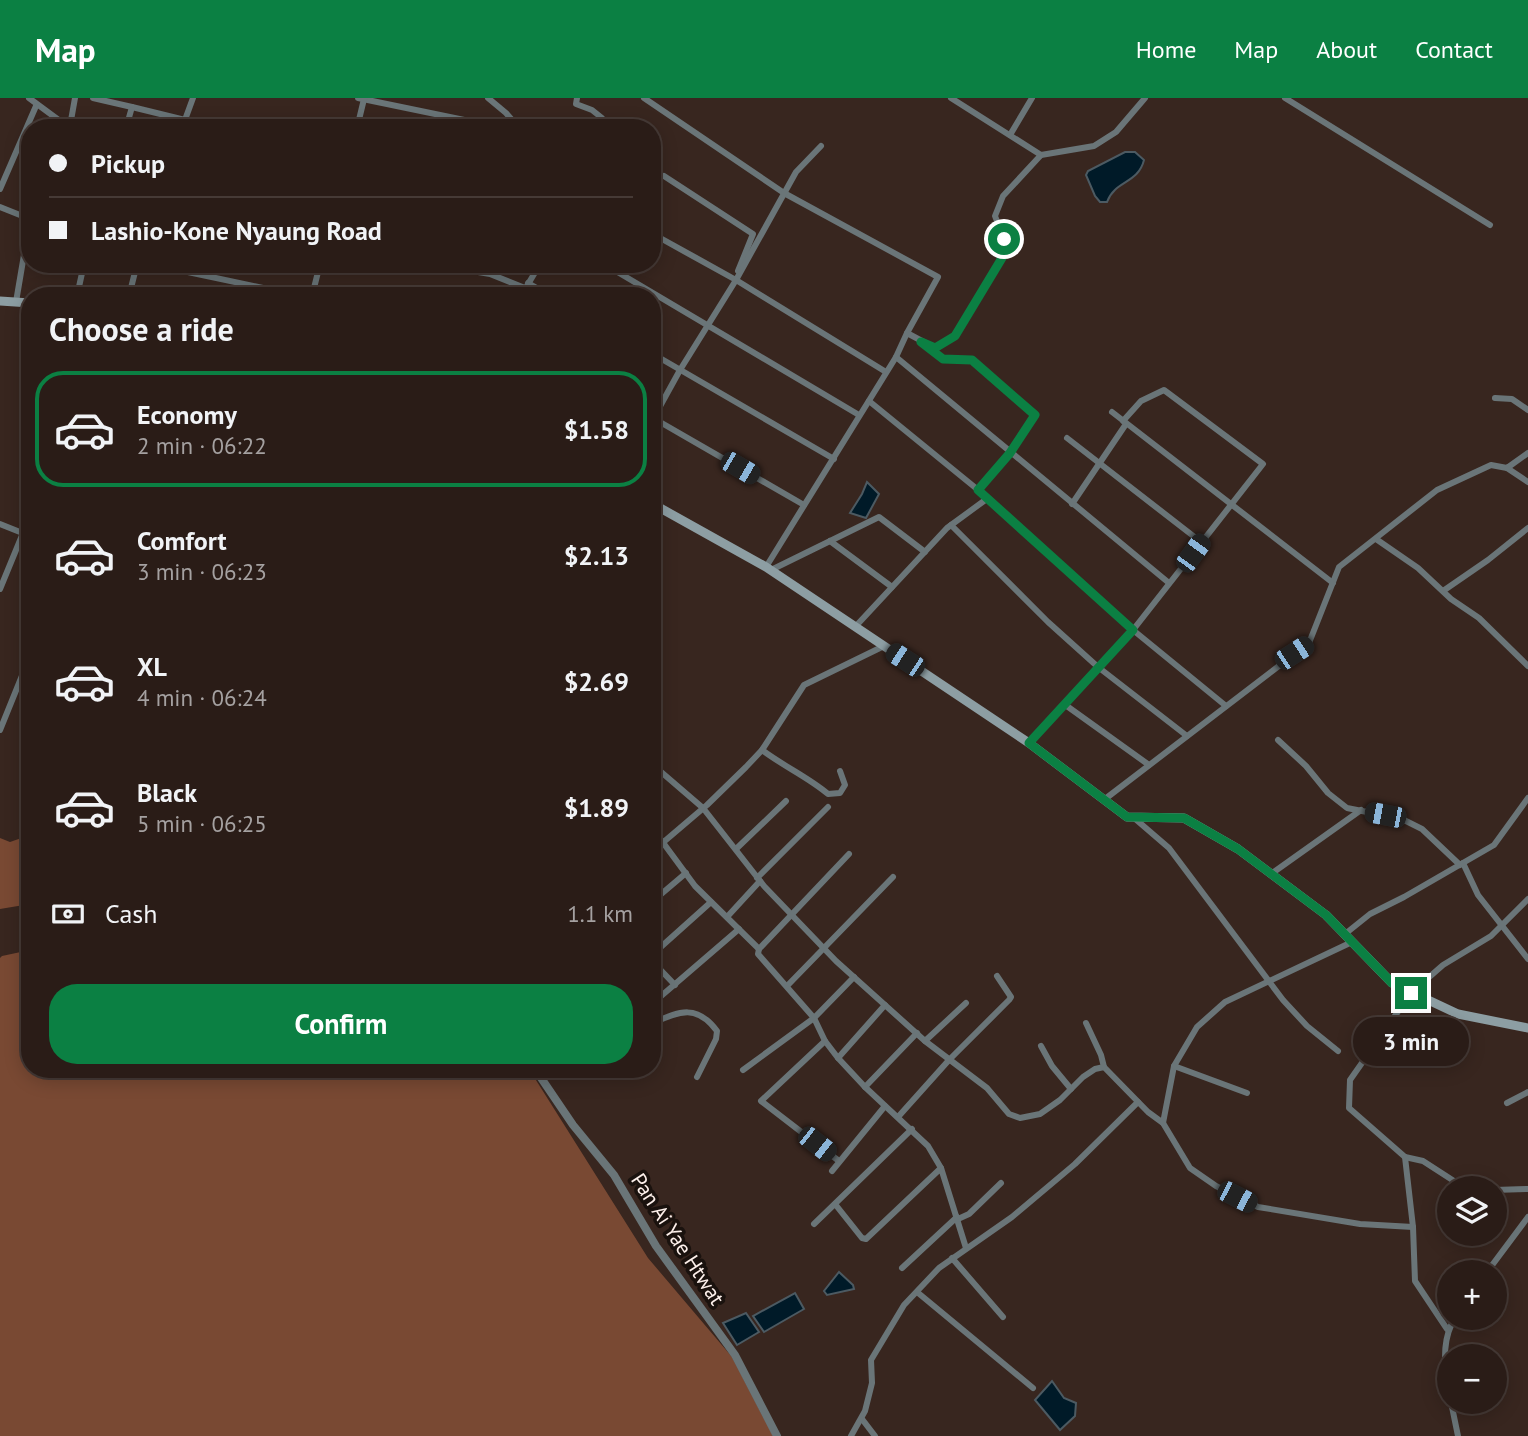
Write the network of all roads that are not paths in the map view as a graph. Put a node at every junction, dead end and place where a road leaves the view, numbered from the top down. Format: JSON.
{"nodes":[{"id":1,"x":29,"y":98,"type":"edge"},
{"id":2,"x":75,"y":98,"type":"edge"},
{"id":3,"x":93,"y":98,"type":"edge"},
{"id":4,"x":193,"y":98,"type":"edge"},
{"id":5,"x":488,"y":98,"type":"edge"},
{"id":6,"x":577,"y":98,"type":"edge"},
{"id":7,"x":644,"y":98,"type":"edge"},
{"id":8,"x":951,"y":98,"type":"edge"},
{"id":9,"x":1032,"y":98,"type":"edge"},
{"id":10,"x":1145,"y":98,"type":"edge"},
{"id":11,"x":1285,"y":98,"type":"edge"},
{"id":12,"x":361,"y":99,"type":"edge"},
{"id":13,"x":36,"y":106,"type":"junction"},
{"id":14,"x":132,"y":107,"type":"junction"},
{"id":15,"x":30,"y":119,"type":"edge"},
{"id":16,"x":57,"y":119,"type":"edge"},
{"id":17,"x":71,"y":119,"type":"edge"},
{"id":18,"x":128,"y":119,"type":"edge"},
{"id":19,"x":182,"y":119,"type":"edge"},
{"id":20,"x":186,"y":119,"type":"edge"},
{"id":21,"x":358,"y":119,"type":"edge"},
{"id":22,"x":459,"y":119,"type":"edge"},
{"id":23,"x":511,"y":119,"type":"edge"},
{"id":24,"x":602,"y":119,"type":"edge"},
{"id":25,"x":1010,"y":135,"type":"junction"},
{"id":26,"x":21,"y":141,"type":"edge"},
{"id":27,"x":821,"y":146,"type":"dead end"},
{"id":28,"x":1041,"y":155,"type":"junction"},
{"id":29,"x":664,"y":176,"type":"dead end"},
{"id":30,"x":0,"y":189,"type":"edge"},
{"id":31,"x":784,"y":193,"type":"junction"},
{"id":32,"x":0,"y":207,"type":"edge"},
{"id":33,"x":21,"y":215,"type":"edge"},
{"id":34,"x":1490,"y":225,"type":"dead end"},
{"id":35,"x":661,"y":238,"type":"edge"},
{"id":36,"x":21,"y":272,"type":"edge"},
{"id":37,"x":192,"y":273,"type":"edge"},
{"id":38,"x":484,"y":273,"type":"edge"},
{"id":39,"x":534,"y":273,"type":"edge"},
{"id":40,"x":619,"y":273,"type":"edge"},
{"id":41,"x":736,"y":280,"type":"junction"},
{"id":42,"x":527,"y":285,"type":"junction"},
{"id":43,"x":259,"y":287,"type":"edge"},
{"id":44,"x":531,"y":287,"type":"edge"},
{"id":45,"x":643,"y":287,"type":"edge"},
{"id":46,"x":661,"y":298,"type":"edge"},
{"id":47,"x":0,"y":301,"type":"edge"},
{"id":48,"x":16,"y":302,"type":"junction"},
{"id":49,"x":21,"y":302,"type":"edge"},
{"id":50,"x":707,"y":325,"type":"junction"},
{"id":51,"x":907,"y":333,"type":"junction"},
{"id":52,"x":921,"y":342,"type":"junction"},
{"id":53,"x":895,"y":357,"type":"junction"},
{"id":54,"x":661,"y":359,"type":"edge"},
{"id":55,"x":680,"y":370,"type":"junction"},
{"id":56,"x":886,"y":372,"type":"junction"},
{"id":57,"x":1495,"y":398,"type":"dead end"},
{"id":58,"x":869,"y":401,"type":"junction"},
{"id":59,"x":661,"y":404,"type":"edge"},
{"id":60,"x":1528,"y":410,"type":"edge"},
{"id":61,"x":1112,"y":412,"type":"dead end"},
{"id":62,"x":859,"y":415,"type":"junction"},
{"id":63,"x":661,"y":423,"type":"edge"},
{"id":64,"x":1125,"y":423,"type":"junction"},
{"id":65,"x":1067,"y":439,"type":"dead end"},
{"id":66,"x":1010,"y":453,"type":"junction"},
{"id":67,"x":1528,"y":453,"type":"edge"},
{"id":68,"x":834,"y":459,"type":"junction"},
{"id":69,"x":1099,"y":463,"type":"junction"},
{"id":70,"x":1507,"y":468,"type":"junction"},
{"id":71,"x":1528,"y":482,"type":"edge"},
{"id":72,"x":978,"y":490,"type":"junction"},
{"id":73,"x":988,"y":498,"type":"junction"},
{"id":74,"x":1072,"y":504,"type":"junction"},
{"id":75,"x":1230,"y":504,"type":"junction"},
{"id":76,"x":804,"y":505,"type":"junction"},
{"id":77,"x":661,"y":508,"type":"edge"},
{"id":78,"x":0,"y":524,"type":"edge"},
{"id":79,"x":951,"y":525,"type":"junction"},
{"id":80,"x":1528,"y":528,"type":"edge"},
{"id":81,"x":21,"y":533,"type":"edge"},
{"id":82,"x":1376,"y":539,"type":"junction"},
{"id":83,"x":830,"y":541,"type":"junction"},
{"id":84,"x":1201,"y":542,"type":"junction"},
{"id":85,"x":21,"y":545,"type":"edge"},
{"id":86,"x":925,"y":552,"type":"junction"},
{"id":87,"x":769,"y":568,"type":"junction"},
{"id":88,"x":1169,"y":583,"type":"junction"},
{"id":89,"x":1333,"y":583,"type":"junction"},
{"id":90,"x":892,"y":587,"type":"junction"},
{"id":91,"x":0,"y":589,"type":"edge"},
{"id":92,"x":1443,"y":591,"type":"junction"},
{"id":93,"x":855,"y":627,"type":"junction"},
{"id":94,"x":1133,"y":630,"type":"junction"},
{"id":95,"x":884,"y":646,"type":"junction"},
{"id":96,"x":1528,"y":666,"type":"edge"},
{"id":97,"x":1098,"y":667,"type":"junction"},
{"id":98,"x":21,"y":678,"type":"edge"},
{"id":99,"x":1064,"y":704,"type":"junction"},
{"id":100,"x":1226,"y":706,"type":"junction"},
{"id":101,"x":0,"y":730,"type":"edge"},
{"id":102,"x":1187,"y":736,"type":"junction"},
{"id":103,"x":1278,"y":740,"type":"dead end"},
{"id":104,"x":1029,"y":743,"type":"junction"},
{"id":105,"x":762,"y":750,"type":"junction"},
{"id":106,"x":1149,"y":765,"type":"junction"},
{"id":107,"x":840,"y":771,"type":"dead end"},
{"id":108,"x":661,"y":772,"type":"edge"},
{"id":109,"x":1528,"y":798,"type":"edge"},
{"id":110,"x":1105,"y":799,"type":"junction"},
{"id":111,"x":786,"y":801,"type":"dead end"},
{"id":112,"x":828,"y":807,"type":"dead end"},
{"id":113,"x":703,"y":808,"type":"junction"},
{"id":114,"x":1361,"y":810,"type":"junction"},
{"id":115,"x":1133,"y":817,"type":"junction"},
{"id":116,"x":661,"y":839,"type":"edge"},
{"id":117,"x":664,"y":843,"type":"junction"},
{"id":118,"x":661,"y":845,"type":"edge"},
{"id":119,"x":736,"y":849,"type":"junction"},
{"id":120,"x":849,"y":854,"type":"dead end"},
{"id":121,"x":1462,"y":864,"type":"junction"},
{"id":122,"x":685,"y":873,"type":"junction"},
{"id":123,"x":1271,"y":874,"type":"junction"},
{"id":124,"x":894,"y":877,"type":"dead end"},
{"id":125,"x":759,"y":879,"type":"junction"},
{"id":126,"x":661,"y":894,"type":"edge"},
{"id":127,"x":1528,"y":899,"type":"edge"},
{"id":128,"x":712,"y":902,"type":"junction"},
{"id":129,"x":793,"y":915,"type":"junction"},
{"id":130,"x":727,"y":917,"type":"junction"},
{"id":131,"x":1501,"y":927,"type":"junction"},
{"id":132,"x":739,"y":929,"type":"junction"},
{"id":133,"x":1345,"y":934,"type":"junction"},
{"id":134,"x":1352,"y":942,"type":"junction"},
{"id":135,"x":661,"y":947,"type":"edge"},
{"id":136,"x":759,"y":948,"type":"junction"},
{"id":137,"x":825,"y":948,"type":"junction"},
{"id":138,"x":1528,"y":959,"type":"edge"},
{"id":139,"x":661,"y":971,"type":"edge"},
{"id":140,"x":997,"y":976,"type":"dead end"},
{"id":141,"x":854,"y":977,"type":"junction"},
{"id":142,"x":1270,"y":982,"type":"junction"},
{"id":143,"x":674,"y":985,"type":"junction"},
{"id":144,"x":787,"y":986,"type":"junction"},
{"id":145,"x":1411,"y":993,"type":"junction"},
{"id":146,"x":661,"y":996,"type":"edge"},
{"id":147,"x":967,"y":1003,"type":"dead end"},
{"id":148,"x":885,"y":1005,"type":"junction"},
{"id":149,"x":814,"y":1018,"type":"junction"},
{"id":150,"x":661,"y":1020,"type":"edge"},
{"id":151,"x":1086,"y":1023,"type":"dead end"},
{"id":152,"x":1528,"y":1028,"type":"edge"},
{"id":153,"x":917,"y":1033,"type":"junction"},
{"id":154,"x":825,"y":1041,"type":"junction"},
{"id":155,"x":925,"y":1041,"type":"junction"},
{"id":156,"x":1041,"y":1046,"type":"dead end"},
{"id":157,"x":1338,"y":1051,"type":"dead end"},
{"id":158,"x":838,"y":1058,"type":"junction"},
{"id":159,"x":949,"y":1060,"type":"junction"},
{"id":160,"x":1174,"y":1066,"type":"junction"},
{"id":161,"x":1104,"y":1067,"type":"junction"},
{"id":162,"x":743,"y":1070,"type":"dead end"},
{"id":163,"x":697,"y":1077,"type":"dead end"},
{"id":164,"x":541,"y":1078,"type":"edge"},
{"id":165,"x":865,"y":1087,"type":"junction"},
{"id":166,"x":1072,"y":1089,"type":"junction"},
{"id":167,"x":1528,"y":1092,"type":"edge"},
{"id":168,"x":1247,"y":1093,"type":"dead end"},
{"id":169,"x":1139,"y":1101,"type":"junction"},
{"id":170,"x":1507,"y":1103,"type":"dead end"},
{"id":171,"x":885,"y":1106,"type":"junction"},
{"id":172,"x":898,"y":1117,"type":"junction"},
{"id":173,"x":1163,"y":1123,"type":"junction"},
{"id":174,"x":912,"y":1129,"type":"junction"},
{"id":175,"x":1405,"y":1157,"type":"junction"},
{"id":176,"x":839,"y":1161,"type":"junction"},
{"id":177,"x":941,"y":1168,"type":"junction"},
{"id":178,"x":832,"y":1171,"type":"dead end"},
{"id":179,"x":1446,"y":1176,"type":"edge"},
{"id":180,"x":1001,"y":1182,"type":"dead end"},
{"id":181,"x":1528,"y":1189,"type":"edge"},
{"id":182,"x":1507,"y":1190,"type":"edge"},
{"id":183,"x":835,"y":1204,"type":"junction"},
{"id":184,"x":1528,"y":1217,"type":"edge"},
{"id":185,"x":958,"y":1218,"type":"junction"},
{"id":186,"x":814,"y":1224,"type":"dead end"},
{"id":187,"x":1413,"y":1227,"type":"junction"},
{"id":188,"x":966,"y":1248,"type":"junction"},
{"id":189,"x":952,"y":1258,"type":"junction"},
{"id":190,"x":1496,"y":1260,"type":"edge"},
{"id":191,"x":902,"y":1268,"type":"dead end"},
{"id":192,"x":917,"y":1292,"type":"junction"},
{"id":193,"x":1437,"y":1314,"type":"edge"},
{"id":194,"x":1003,"y":1317,"type":"dead end"},
{"id":195,"x":1033,"y":1388,"type":"dead end"},
{"id":196,"x":1453,"y":1414,"type":"edge"},
{"id":197,"x":862,"y":1419,"type":"junction"},
{"id":198,"x":777,"y":1436,"type":"edge"},
{"id":199,"x":851,"y":1436,"type":"edge"},
{"id":200,"x":875,"y":1436,"type":"edge"},
{"id":201,"x":1458,"y":1436,"type":"edge"}],
"edges":[{"from":1,"to":13,"type":"street"},
{"from":2,"to":17,"type":"street"},
{"from":3,"to":14,"type":"street"},
{"from":4,"to":20,"type":"street"},
{"from":5,"to":23,"type":"street"},
{"from":6,"to":24,"type":"street"},
{"from":7,"to":31,"type":"street"},
{"from":8,"to":25,"type":"street"},
{"from":9,"to":25,"type":"street"},
{"from":10,"to":28,"type":"street"},
{"from":11,"to":34,"type":"street"},
{"from":12,"to":21,"type":"street"},
{"from":12,"to":22,"type":"street"},
{"from":13,"to":15,"type":"street"},
{"from":13,"to":16,"type":"street"},
{"from":14,"to":18,"type":"street"},
{"from":14,"to":19,"type":"street"},
{"from":25,"to":28,"type":"street"},
{"from":26,"to":30,"type":"street"},
{"from":27,"to":31,"type":"street"},
{"from":28,"to":52,"type":"street"},
{"from":29,"to":41,"type":"street"},
{"from":31,"to":41,"type":"street"},
{"from":31,"to":51,"type":"street"},
{"from":32,"to":33,"type":"street"},
{"from":35,"to":41,"type":"street"},
{"from":36,"to":48,"type":"street"},
{"from":37,"to":43,"type":"street"},
{"from":38,"to":42,"type":"street"},
{"from":39,"to":42,"type":"street"},
{"from":40,"to":45,"type":"street"},
{"from":41,"to":50,"type":"street"},
{"from":41,"to":56,"type":"street"},
{"from":42,"to":44,"type":"street"},
{"from":46,"to":50,"type":"street"},
{"from":47,"to":48,"type":"main road"},
{"from":48,"to":49,"type":"main road"},
{"from":50,"to":55,"type":"street"},
{"from":50,"to":62,"type":"street"},
{"from":51,"to":52,"type":"street"},
{"from":51,"to":53,"type":"street"},
{"from":52,"to":66,"type":"street"},
{"from":53,"to":56,"type":"street"},
{"from":53,"to":66,"type":"street"},
{"from":54,"to":55,"type":"street"},
{"from":55,"to":59,"type":"street"},
{"from":55,"to":68,"type":"street"},
{"from":56,"to":58,"type":"street"},
{"from":57,"to":60,"type":"street"},
{"from":58,"to":62,"type":"street"},
{"from":58,"to":72,"type":"street"},
{"from":61,"to":64,"type":"street"},
{"from":62,"to":68,"type":"street"},
{"from":63,"to":76,"type":"street"},
{"from":64,"to":69,"type":"street"},
{"from":64,"to":75,"type":"street"},
{"from":64,"to":75,"type":"street"},
{"from":65,"to":69,"type":"street"},
{"from":66,"to":72,"type":"street"},
{"from":66,"to":74,"type":"street"},
{"from":67,"to":70,"type":"street"},
{"from":68,"to":76,"type":"street"},
{"from":69,"to":74,"type":"street"},
{"from":69,"to":84,"type":"street"},
{"from":70,"to":71,"type":"street"},
{"from":70,"to":82,"type":"street"},
{"from":72,"to":73,"type":"street"},
{"from":73,"to":79,"type":"street"},
{"from":73,"to":94,"type":"street"},
{"from":74,"to":88,"type":"street"},
{"from":75,"to":84,"type":"street"},
{"from":75,"to":89,"type":"street"},
{"from":76,"to":87,"type":"street"},
{"from":77,"to":87,"type":"main road"},
{"from":78,"to":81,"type":"street"},
{"from":79,"to":86,"type":"street"},
{"from":79,"to":97,"type":"street"},
{"from":80,"to":92,"type":"street"},
{"from":82,"to":89,"type":"street"},
{"from":82,"to":92,"type":"street"},
{"from":83,"to":86,"type":"street"},
{"from":83,"to":87,"type":"street"},
{"from":83,"to":90,"type":"street"},
{"from":84,"to":88,"type":"street"},
{"from":85,"to":91,"type":"street"},
{"from":86,"to":90,"type":"street"},
{"from":87,"to":93,"type":"main road"},
{"from":88,"to":94,"type":"street"},
{"from":89,"to":100,"type":"street"},
{"from":90,"to":93,"type":"street"},
{"from":92,"to":96,"type":"street"},
{"from":93,"to":95,"type":"main road"},
{"from":94,"to":97,"type":"street"},
{"from":94,"to":100,"type":"street"},
{"from":95,"to":104,"type":"main road"},
{"from":95,"to":105,"type":"street"},
{"from":97,"to":99,"type":"street"},
{"from":97,"to":102,"type":"street"},
{"from":98,"to":101,"type":"street"},
{"from":99,"to":104,"type":"street"},
{"from":99,"to":106,"type":"street"},
{"from":100,"to":102,"type":"street"},
{"from":102,"to":106,"type":"street"},
{"from":103,"to":114,"type":"street"},
{"from":104,"to":110,"type":"main road"},
{"from":105,"to":107,"type":"street"},
{"from":105,"to":113,"type":"street"},
{"from":106,"to":110,"type":"street"},
{"from":108,"to":113,"type":"street"},
{"from":109,"to":121,"type":"street"},
{"from":110,"to":115,"type":"main road"},
{"from":111,"to":119,"type":"street"},
{"from":112,"to":125,"type":"street"},
{"from":113,"to":117,"type":"street"},
{"from":113,"to":119,"type":"street"},
{"from":114,"to":121,"type":"street"},
{"from":114,"to":123,"type":"street"},
{"from":115,"to":123,"type":"main road"},
{"from":115,"to":142,"type":"street"},
{"from":116,"to":117,"type":"street"},
{"from":117,"to":118,"type":"street"},
{"from":117,"to":122,"type":"street"},
{"from":119,"to":125,"type":"street"},
{"from":120,"to":129,"type":"street"},
{"from":121,"to":131,"type":"street"},
{"from":121,"to":133,"type":"street"},
{"from":122,"to":126,"type":"street"},
{"from":122,"to":128,"type":"street"},
{"from":123,"to":133,"type":"main road"},
{"from":124,"to":137,"type":"street"},
{"from":125,"to":129,"type":"street"},
{"from":125,"to":130,"type":"street"},
{"from":127,"to":131,"type":"street"},
{"from":128,"to":130,"type":"street"},
{"from":128,"to":135,"type":"street"},
{"from":129,"to":136,"type":"street"},
{"from":129,"to":137,"type":"street"},
{"from":130,"to":132,"type":"street"},
{"from":131,"to":138,"type":"street"},
{"from":131,"to":145,"type":"street"},
{"from":132,"to":136,"type":"street"},
{"from":132,"to":143,"type":"street"},
{"from":133,"to":134,"type":"main road"},
{"from":134,"to":142,"type":"street"},
{"from":134,"to":145,"type":"main road"},
{"from":136,"to":144,"type":"street"},
{"from":137,"to":141,"type":"street"},
{"from":137,"to":144,"type":"street"},
{"from":139,"to":143,"type":"street"},
{"from":140,"to":159,"type":"street"},
{"from":141,"to":148,"type":"street"},
{"from":141,"to":149,"type":"street"},
{"from":142,"to":157,"type":"street"},
{"from":142,"to":160,"type":"street"},
{"from":143,"to":146,"type":"street"},
{"from":144,"to":149,"type":"street"},
{"from":145,"to":152,"type":"main road"},
{"from":145,"to":175,"type":"street"},
{"from":147,"to":155,"type":"street"},
{"from":148,"to":153,"type":"street"},
{"from":148,"to":158,"type":"street"},
{"from":149,"to":154,"type":"street"},
{"from":149,"to":162,"type":"street"},
{"from":150,"to":163,"type":"street"},
{"from":151,"to":161,"type":"street"},
{"from":153,"to":155,"type":"street"},
{"from":153,"to":165,"type":"street"},
{"from":154,"to":158,"type":"street"},
{"from":154,"to":176,"type":"street"},
{"from":155,"to":159,"type":"street"},
{"from":156,"to":166,"type":"street"},
{"from":158,"to":165,"type":"street"},
{"from":159,"to":166,"type":"street"},
{"from":159,"to":172,"type":"street"},
{"from":160,"to":168,"type":"street"},
{"from":160,"to":173,"type":"street"},
{"from":161,"to":166,"type":"street"},
{"from":161,"to":169,"type":"street"},
{"from":164,"to":198,"type":"street","name":"Pan Ai Yae Htwat"},
{"from":165,"to":171,"type":"street"},
{"from":167,"to":170,"type":"street"},
{"from":169,"to":173,"type":"street"},
{"from":169,"to":188,"type":"street"},
{"from":171,"to":172,"type":"street"},
{"from":171,"to":176,"type":"street"},
{"from":172,"to":174,"type":"street"},
{"from":173,"to":187,"type":"street"},
{"from":174,"to":177,"type":"street"},
{"from":174,"to":183,"type":"street"},
{"from":175,"to":179,"type":"street"},
{"from":175,"to":187,"type":"street"},
{"from":176,"to":178,"type":"street"},
{"from":177,"to":183,"type":"street"},
{"from":177,"to":185,"type":"street"},
{"from":180,"to":185,"type":"street"},
{"from":181,"to":182,"type":"street"},
{"from":183,"to":186,"type":"street"},
{"from":184,"to":190,"type":"street"},
{"from":185,"to":188,"type":"street"},
{"from":185,"to":191,"type":"street"},
{"from":187,"to":193,"type":"street"},
{"from":188,"to":189,"type":"street"},
{"from":189,"to":192,"type":"street"},
{"from":189,"to":194,"type":"street"},
{"from":192,"to":195,"type":"street"},
{"from":192,"to":197,"type":"street"},
{"from":196,"to":201,"type":"street"},
{"from":197,"to":199,"type":"street"},
{"from":197,"to":200,"type":"street"}]}
